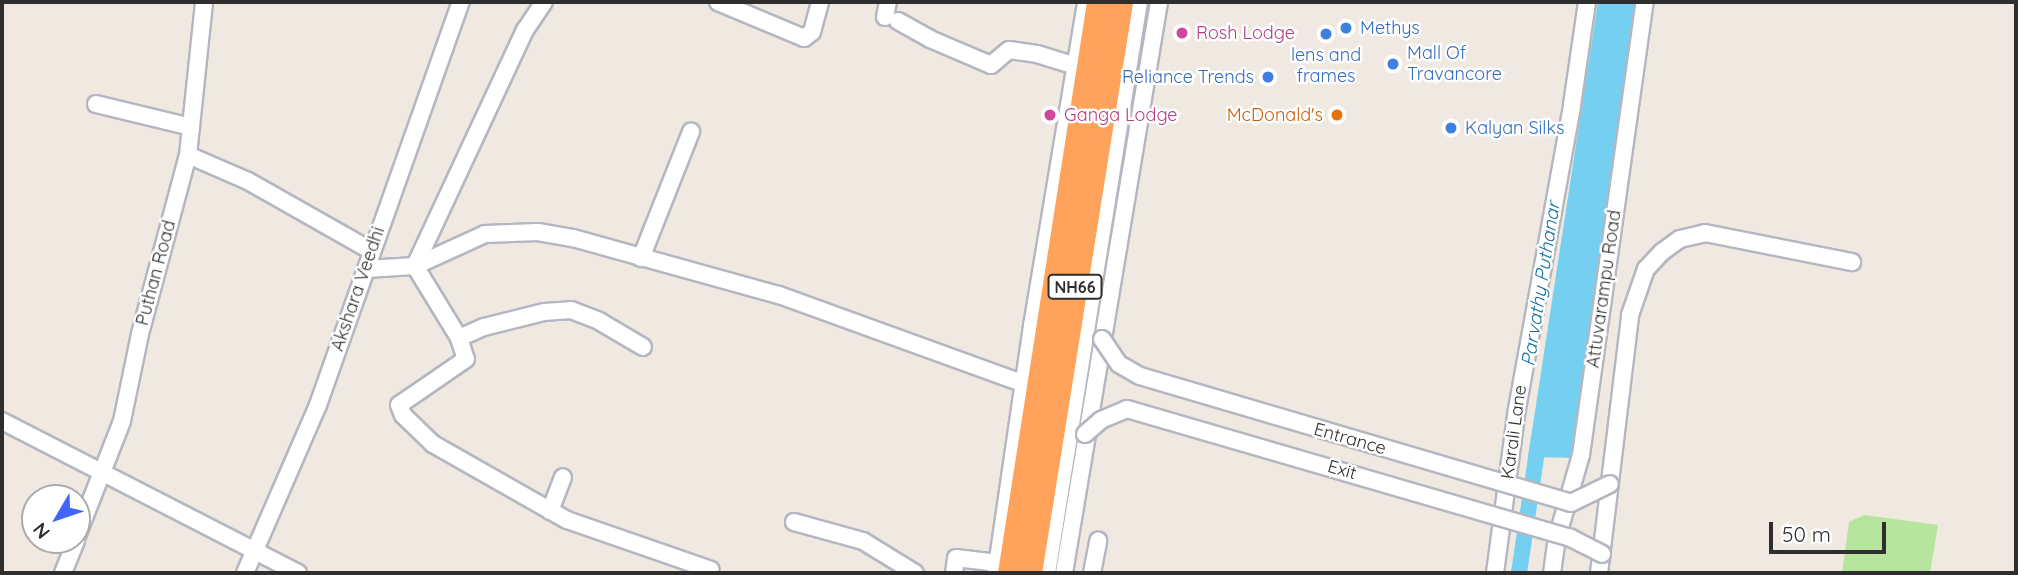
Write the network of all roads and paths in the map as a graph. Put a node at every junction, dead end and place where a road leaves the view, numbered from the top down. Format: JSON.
{"nodes":[{"id":1,"x":204,"y":2,"type":"edge"},
{"id":2,"x":461,"y":2,"type":"edge"},
{"id":3,"x":544,"y":2,"type":"edge"},
{"id":4,"x":718,"y":2,"type":"edge"},
{"id":5,"x":820,"y":2,"type":"edge"},
{"id":6,"x":1087,"y":2,"type":"edge"},
{"id":7,"x":1098,"y":2,"type":"edge"},
{"id":8,"x":1121,"y":2,"type":"edge"},
{"id":9,"x":1139,"y":2,"type":"edge"},
{"id":10,"x":1159,"y":2,"type":"edge"},
{"id":11,"x":1587,"y":2,"type":"edge"},
{"id":12,"x":1645,"y":2,"type":"edge"},
{"id":13,"x":890,"y":13,"type":"edge"},
{"id":14,"x":1076,"y":66,"type":"junction"},
{"id":15,"x":96,"y":104,"type":"dead end"},
{"id":16,"x":191,"y":127,"type":"junction"},
{"id":17,"x":691,"y":132,"type":"dead end"},
{"id":18,"x":188,"y":155,"type":"junction"},
{"id":19,"x":370,"y":250,"type":"junction"},
{"id":20,"x":641,"y":258,"type":"junction"},
{"id":21,"x":1852,"y":262,"type":"dead end"},
{"id":22,"x":415,"y":267,"type":"junction"},
{"id":23,"x":366,"y":269,"type":"junction"},
{"id":24,"x":459,"y":338,"type":"junction"},
{"id":25,"x":1102,"y":339,"type":"junction"},
{"id":26,"x":643,"y":347,"type":"dead end"},
{"id":27,"x":1025,"y":384,"type":"junction"},
{"id":28,"x":2,"y":421,"type":"edge"},
{"id":29,"x":1085,"y":434,"type":"junction"},
{"id":30,"x":101,"y":471,"type":"junction"},
{"id":31,"x":563,"y":477,"type":"dead end"},
{"id":32,"x":1610,"y":484,"type":"junction"},
{"id":33,"x":91,"y":498,"type":"edge"},
{"id":34,"x":550,"y":511,"type":"junction"},
{"id":35,"x":794,"y":522,"type":"dead end"},
{"id":36,"x":1098,"y":541,"type":"dead end"},
{"id":37,"x":255,"y":551,"type":"junction"},
{"id":38,"x":70,"y":554,"type":"edge"},
{"id":39,"x":1602,"y":554,"type":"junction"},
{"id":40,"x":711,"y":570,"type":"dead end"},
{"id":41,"x":1001,"y":570,"type":"edge"},
{"id":42,"x":62,"y":573,"type":"edge"},
{"id":43,"x":245,"y":573,"type":"edge"},
{"id":44,"x":298,"y":573,"type":"edge"},
{"id":45,"x":915,"y":573,"type":"edge"},
{"id":46,"x":954,"y":573,"type":"edge"},
{"id":47,"x":1030,"y":573,"type":"edge"},
{"id":48,"x":1047,"y":573,"type":"edge"},
{"id":49,"x":1064,"y":573,"type":"edge"},
{"id":50,"x":1092,"y":573,"type":"edge"},
{"id":51,"x":1495,"y":573,"type":"edge"},
{"id":52,"x":1552,"y":573,"type":"edge"},
{"id":53,"x":1599,"y":573,"type":"edge"}],
"edges":[{"from":1,"to":16,"type":"street","name":"Puthan Road"},
{"from":2,"to":19,"type":"street","name":"Akshara Veedhi"},
{"from":3,"to":22,"type":"street"},
{"from":4,"to":5,"type":"street"},
{"from":6,"to":14,"type":"street"},
{"from":7,"to":41,"type":"highway","number":"NH66"},
{"from":8,"to":47,"type":"highway","number":"NH66"},
{"from":9,"to":48,"type":"street"},
{"from":10,"to":25,"type":"street"},
{"from":11,"to":51,"type":"street","name":"Karali Lane"},
{"from":12,"to":52,"type":"street","name":"Attuvarampu Road"},
{"from":13,"to":14,"type":"street"},
{"from":14,"to":27,"type":"street"},
{"from":15,"to":16,"type":"street"},
{"from":16,"to":18,"type":"street","name":"Puthan Road"},
{"from":17,"to":20,"type":"street"},
{"from":18,"to":19,"type":"street"},
{"from":18,"to":30,"type":"street","name":"Puthan Road"},
{"from":19,"to":23,"type":"street","name":"Akshara Veedhi"},
{"from":20,"to":22,"type":"street"},
{"from":20,"to":27,"type":"street"},
{"from":21,"to":32,"type":"street"},
{"from":22,"to":23,"type":"street"},
{"from":22,"to":24,"type":"street"},
{"from":23,"to":37,"type":"street","name":"Akshara Veedhi"},
{"from":24,"to":26,"type":"street"},
{"from":24,"to":34,"type":"street"},
{"from":25,"to":29,"type":"street"},
{"from":25,"to":32,"type":"street","name":"Entrance","bridge":true},
{"from":27,"to":41,"type":"street"},
{"from":28,"to":30,"type":"street"},
{"from":29,"to":39,"type":"street","name":"Exit","bridge":true},
{"from":29,"to":49,"type":"street"},
{"from":30,"to":33,"type":"street","name":"Puthan Road"},
{"from":30,"to":37,"type":"street"},
{"from":31,"to":34,"type":"street"},
{"from":32,"to":39,"type":"street"},
{"from":34,"to":40,"type":"street"},
{"from":35,"to":45,"type":"street"},
{"from":36,"to":50,"type":"street"},
{"from":37,"to":43,"type":"street","name":"Akshara Veedhi"},
{"from":37,"to":44,"type":"street"},
{"from":38,"to":42,"type":"street","name":"Puthan Road"},
{"from":39,"to":53,"type":"street"},
{"from":41,"to":46,"type":"street"}]}
